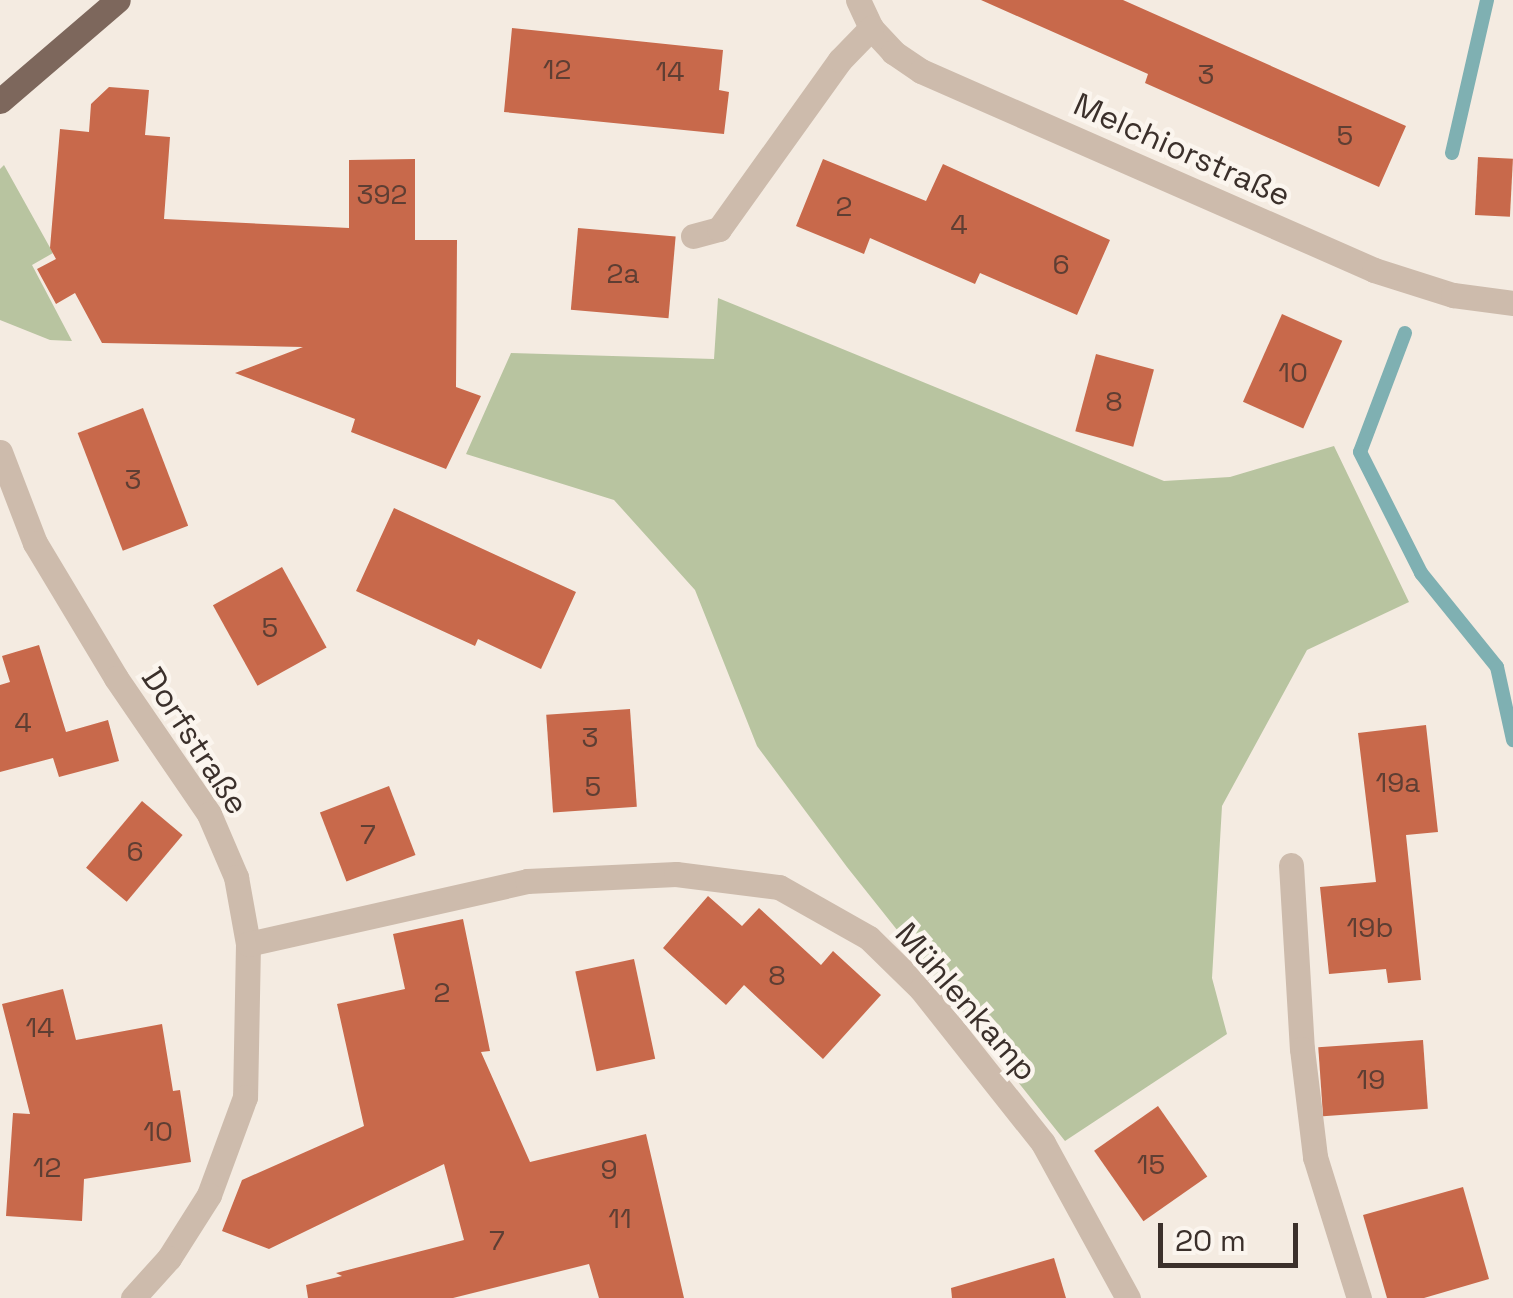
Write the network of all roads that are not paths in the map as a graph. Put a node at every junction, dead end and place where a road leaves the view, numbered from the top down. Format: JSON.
{"nodes":[{"id":1,"x":118,"y":0,"type":"edge"},
{"id":2,"x":858,"y":0,"type":"edge"},
{"id":3,"x":870,"y":28,"type":"junction"},
{"id":4,"x":0,"y":101,"type":"edge"},
{"id":5,"x":693,"y":236,"type":"dead end"},
{"id":6,"x":1513,"y":303,"type":"edge"},
{"id":7,"x":0,"y":452,"type":"edge"},
{"id":8,"x":1291,"y":865,"type":"dead end"},
{"id":9,"x":248,"y":944,"type":"junction"},
{"id":10,"x":133,"y":1298,"type":"edge"},
{"id":11,"x":1128,"y":1298,"type":"edge"},
{"id":12,"x":1359,"y":1298,"type":"edge"}],
"edges":[{"from":1,"to":4,"type":"main road"},
{"from":2,"to":3,"type":"street","name":"Melchiorstraße"},
{"from":3,"to":5,"type":"street"},
{"from":3,"to":6,"type":"street","name":"Melchiorstraße"},
{"from":7,"to":9,"type":"street","name":"Dorfstraße"},
{"from":8,"to":12,"type":"street"},
{"from":9,"to":10,"type":"street","name":"Dorfstraße"},
{"from":9,"to":11,"type":"street","name":"Mühlenkamp"}]}
